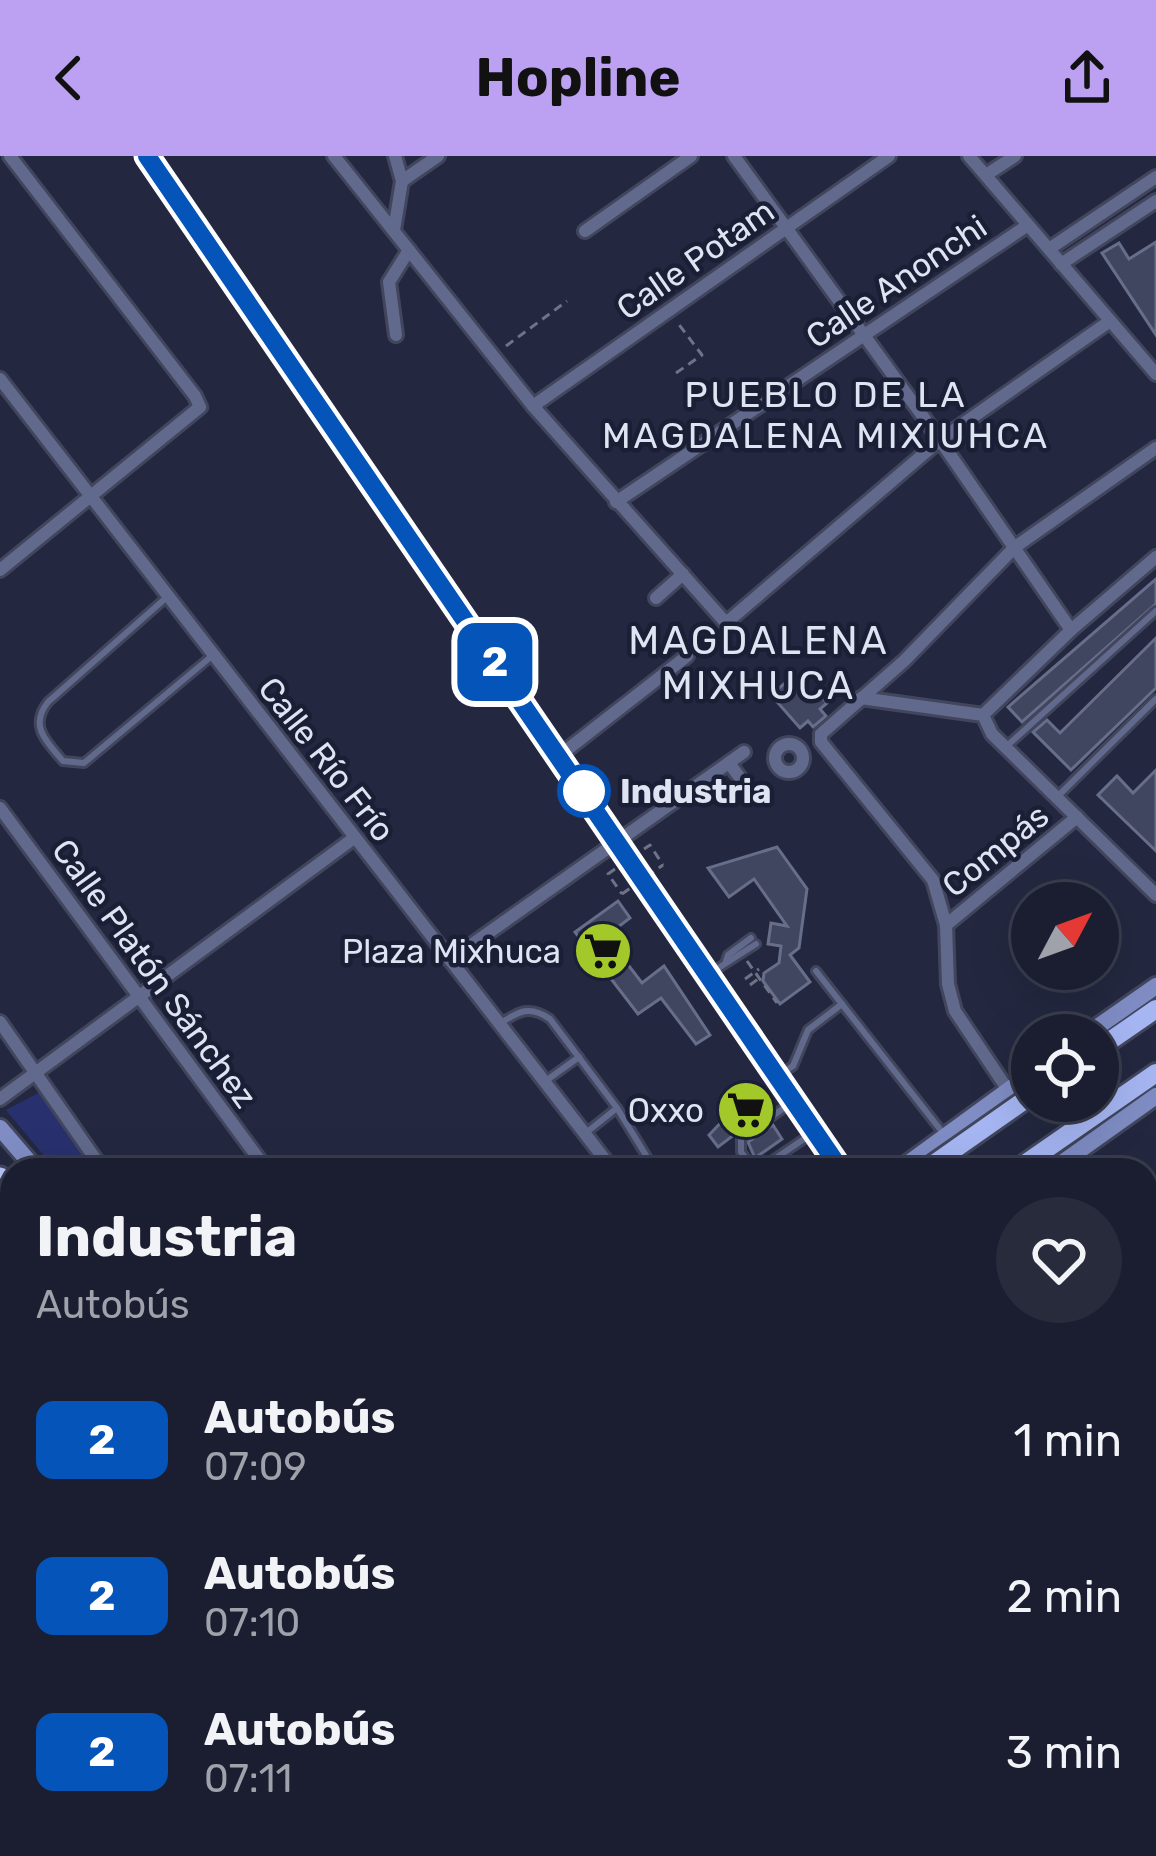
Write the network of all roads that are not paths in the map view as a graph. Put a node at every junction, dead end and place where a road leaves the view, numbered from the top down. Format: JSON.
{"nodes":[{"id":1,"x":10,"y":156,"type":"edge"},
{"id":2,"x":147,"y":156,"type":"edge"},
{"id":3,"x":334,"y":156,"type":"edge"},
{"id":4,"x":395,"y":156,"type":"edge"},
{"id":5,"x":438,"y":156,"type":"edge"},
{"id":6,"x":691,"y":156,"type":"edge"},
{"id":7,"x":734,"y":156,"type":"edge"},
{"id":8,"x":889,"y":156,"type":"edge"},
{"id":9,"x":968,"y":156,"type":"edge"},
{"id":10,"x":1016,"y":156,"type":"edge"},
{"id":11,"x":986,"y":175,"type":"junction"},
{"id":12,"x":1156,"y":177,"type":"edge"},
{"id":13,"x":403,"y":181,"type":"junction"},
{"id":14,"x":1156,"y":201,"type":"edge"},
{"id":15,"x":1028,"y":225,"type":"junction"},
{"id":16,"x":786,"y":228,"type":"junction"},
{"id":17,"x":394,"y":230,"type":"junction"},
{"id":18,"x":585,"y":231,"type":"dead end"},
{"id":19,"x":1048,"y":249,"type":"junction"},
{"id":20,"x":410,"y":250,"type":"junction"},
{"id":21,"x":1061,"y":264,"type":"junction"},
{"id":22,"x":1109,"y":320,"type":"junction"},
{"id":23,"x":396,"y":335,"type":"dead end"},
{"id":24,"x":862,"y":336,"type":"junction"},
{"id":25,"x":1156,"y":374,"type":"edge"},
{"id":26,"x":0,"y":379,"type":"edge"},
{"id":27,"x":533,"y":406,"type":"junction"},
{"id":28,"x":940,"y":440,"type":"junction"},
{"id":29,"x":1156,"y":448,"type":"edge"},
{"id":30,"x":90,"y":498,"type":"junction"},
{"id":31,"x":616,"y":502,"type":"junction"},
{"id":32,"x":1015,"y":548,"type":"junction"},
{"id":33,"x":1156,"y":557,"type":"edge"},
{"id":34,"x":0,"y":570,"type":"edge"},
{"id":35,"x":683,"y":574,"type":"junction"},
{"id":36,"x":167,"y":597,"type":"junction"},
{"id":37,"x":656,"y":598,"type":"dead end"},
{"id":38,"x":1156,"y":611,"type":"edge"},
{"id":39,"x":1070,"y":630,"type":"junction"},
{"id":40,"x":213,"y":656,"type":"junction"},
{"id":41,"x":687,"y":656,"type":"dead end"},
{"id":42,"x":862,"y":698,"type":"junction"},
{"id":43,"x":1156,"y":699,"type":"edge"},
{"id":44,"x":983,"y":716,"type":"junction"},
{"id":45,"x":820,"y":742,"type":"junction"},
{"id":46,"x":1005,"y":747,"type":"junction"},
{"id":47,"x":744,"y":752,"type":"dead end"},
{"id":48,"x":802,"y":755,"type":"junction"},
{"id":49,"x":559,"y":756,"type":"junction"},
{"id":50,"x":729,"y":763,"type":"junction"},
{"id":51,"x":746,"y":786,"type":"dead end"},
{"id":52,"x":1057,"y":796,"type":"junction"},
{"id":53,"x":0,"y":808,"type":"edge"},
{"id":54,"x":1077,"y":817,"type":"junction"},
{"id":55,"x":354,"y":838,"type":"junction"},
{"id":56,"x":617,"y":840,"type":"junction"},
{"id":57,"x":1156,"y":896,"type":"edge"},
{"id":58,"x":946,"y":925,"type":"junction"},
{"id":59,"x":754,"y":941,"type":"dead end"},
{"id":60,"x":450,"y":960,"type":"junction"},
{"id":61,"x":816,"y":971,"type":"dead end"},
{"id":62,"x":708,"y":974,"type":"junction"},
{"id":63,"x":1156,"y":986,"type":"edge"},
{"id":64,"x":139,"y":997,"type":"junction"},
{"id":65,"x":842,"y":1004,"type":"junction"},
{"id":66,"x":1156,"y":1009,"type":"edge"},
{"id":67,"x":1116,"y":1014,"type":"edge"},
{"id":68,"x":0,"y":1022,"type":"edge"},
{"id":69,"x":501,"y":1023,"type":"junction"},
{"id":70,"x":1119,"y":1035,"type":"edge"},
{"id":71,"x":579,"y":1057,"type":"junction"},
{"id":72,"x":35,"y":1073,"type":"junction"},
{"id":73,"x":1156,"y":1073,"type":"edge"},
{"id":74,"x":777,"y":1076,"type":"junction"},
{"id":75,"x":547,"y":1080,"type":"junction"},
{"id":76,"x":1011,"y":1088,"type":"edge"},
{"id":77,"x":1008,"y":1090,"type":"junction"},
{"id":78,"x":1156,"y":1096,"type":"edge"},
{"id":79,"x":0,"y":1099,"type":"edge"},
{"id":80,"x":794,"y":1101,"type":"junction"},
{"id":81,"x":616,"y":1108,"type":"junction"},
{"id":82,"x":1011,"y":1110,"type":"edge"},
{"id":83,"x":0,"y":1128,"type":"edge"},
{"id":84,"x":587,"y":1132,"type":"junction"},
{"id":85,"x":815,"y":1132,"type":"junction"},
{"id":86,"x":946,"y":1137,"type":"junction"},
{"id":87,"x":26,"y":1158,"type":"edge"},
{"id":88,"x":95,"y":1158,"type":"edge"},
{"id":89,"x":258,"y":1158,"type":"edge"},
{"id":90,"x":605,"y":1158,"type":"edge"},
{"id":91,"x":647,"y":1158,"type":"edge"},
{"id":92,"x":746,"y":1158,"type":"edge"},
{"id":93,"x":775,"y":1158,"type":"edge"},
{"id":94,"x":831,"y":1158,"type":"edge"},
{"id":95,"x":916,"y":1158,"type":"edge"},
{"id":96,"x":942,"y":1158,"type":"edge"},
{"id":97,"x":945,"y":1158,"type":"edge"},
{"id":98,"x":1033,"y":1158,"type":"edge"},
{"id":99,"x":1069,"y":1158,"type":"edge"}],
"edges":[{"from":1,"to":30,"type":"street"},
{"from":2,"to":49,"type":"main road"},
{"from":3,"to":17,"type":"street"},
{"from":4,"to":13,"type":"street"},
{"from":5,"to":13,"type":"street"},
{"from":6,"to":18,"type":"street"},
{"from":7,"to":16,"type":"street"},
{"from":8,"to":16,"type":"street","name":"Calle Potam"},
{"from":9,"to":11,"type":"street"},
{"from":10,"to":11,"type":"street"},
{"from":11,"to":15,"type":"street"},
{"from":12,"to":19,"type":"street"},
{"from":13,"to":17,"type":"street"},
{"from":14,"to":21,"type":"street"},
{"from":15,"to":19,"type":"street"},
{"from":15,"to":24,"type":"street","name":"Calle Anonchi"},
{"from":16,"to":24,"type":"street"},
{"from":16,"to":27,"type":"street","name":"Calle Potam"},
{"from":17,"to":20,"type":"street"},
{"from":19,"to":21,"type":"street"},
{"from":20,"to":23,"type":"street"},
{"from":20,"to":27,"type":"street"},
{"from":21,"to":22,"type":"street"},
{"from":22,"to":25,"type":"street"},
{"from":22,"to":28,"type":"street"},
{"from":24,"to":28,"type":"street"},
{"from":24,"to":31,"type":"street","name":"Calle Anonchi"},
{"from":26,"to":30,"type":"street","name":"Calle Río Frío"},
{"from":27,"to":31,"type":"street"},
{"from":28,"to":32,"type":"street"},
{"from":28,"to":35,"type":"street"},
{"from":29,"to":32,"type":"street"},
{"from":30,"to":34,"type":"street"},
{"from":30,"to":36,"type":"street","name":"Calle Río Frío"},
{"from":31,"to":35,"type":"street"},
{"from":32,"to":39,"type":"street"},
{"from":32,"to":42,"type":"street"},
{"from":33,"to":39,"type":"street"},
{"from":35,"to":37,"type":"street"},
{"from":36,"to":40,"type":"street","name":"Calle Río Frío"},
{"from":36,"to":40,"type":"lane"},
{"from":38,"to":46,"type":"lane"},
{"from":39,"to":44,"type":"street"},
{"from":40,"to":55,"type":"street","name":"Calle Río Frío"},
{"from":41,"to":49,"type":"street"},
{"from":42,"to":44,"type":"street"},
{"from":42,"to":45,"type":"street"},
{"from":43,"to":52,"type":"lane"},
{"from":44,"to":46,"type":"street"},
{"from":45,"to":48,"type":"street"},
{"from":45,"to":58,"type":"street"},
{"from":46,"to":52,"type":"street"},
{"from":47,"to":50,"type":"street"},
{"from":48,"to":48,"type":"street"},
{"from":49,"to":56,"type":"main road"},
{"from":50,"to":51,"type":"street"},
{"from":50,"to":56,"type":"street"},
{"from":52,"to":54,"type":"street"},
{"from":53,"to":64,"type":"street","name":"Calle Platón Sánchez"},
{"from":54,"to":57,"type":"street"},
{"from":54,"to":58,"type":"street","name":"Compás"},
{"from":55,"to":60,"type":"street","name":"Calle Río Frío"},
{"from":55,"to":64,"type":"street"},
{"from":56,"to":60,"type":"street"},
{"from":56,"to":62,"type":"main road"},
{"from":58,"to":77,"type":"street"},
{"from":59,"to":62,"type":"lane"},
{"from":60,"to":69,"type":"street","name":"Calle Río Frío"},
{"from":61,"to":65,"type":"lane"},
{"from":62,"to":74,"type":"main road"},
{"from":63,"to":67,"type":"main road"},
{"from":64,"to":72,"type":"street"},
{"from":64,"to":89,"type":"street","name":"Calle Platón Sánchez"},
{"from":65,"to":74,"type":"lane"},
{"from":65,"to":86,"type":"lane"},
{"from":66,"to":70,"type":"highway"},
{"from":68,"to":72,"type":"street"},
{"from":69,"to":71,"type":"lane"},
{"from":69,"to":75,"type":"street","name":"Calle Río Frío"},
{"from":71,"to":75,"type":"lane"},
{"from":71,"to":81,"type":"lane"},
{"from":72,"to":79,"type":"street"},
{"from":72,"to":88,"type":"street"},
{"from":73,"to":98,"type":"highway"},
{"from":74,"to":80,"type":"main road"},
{"from":75,"to":84,"type":"street","name":"Calle Río Frío"},
{"from":76,"to":77,"type":"main road"},
{"from":77,"to":86,"type":"main road"},
{"from":78,"to":99,"type":"main road"},
{"from":80,"to":85,"type":"main road"},
{"from":80,"to":92,"type":"lane"},
{"from":81,"to":84,"type":"lane"},
{"from":81,"to":91,"type":"lane"},
{"from":82,"to":96,"type":"highway","bridge":true},
{"from":83,"to":87,"type":"main road"},
{"from":84,"to":90,"type":"street","name":"Calle Río Frío"},
{"from":85,"to":93,"type":"lane"},
{"from":85,"to":94,"type":"main road"},
{"from":86,"to":95,"type":"main road"},
{"from":86,"to":97,"type":"main road"}]}
